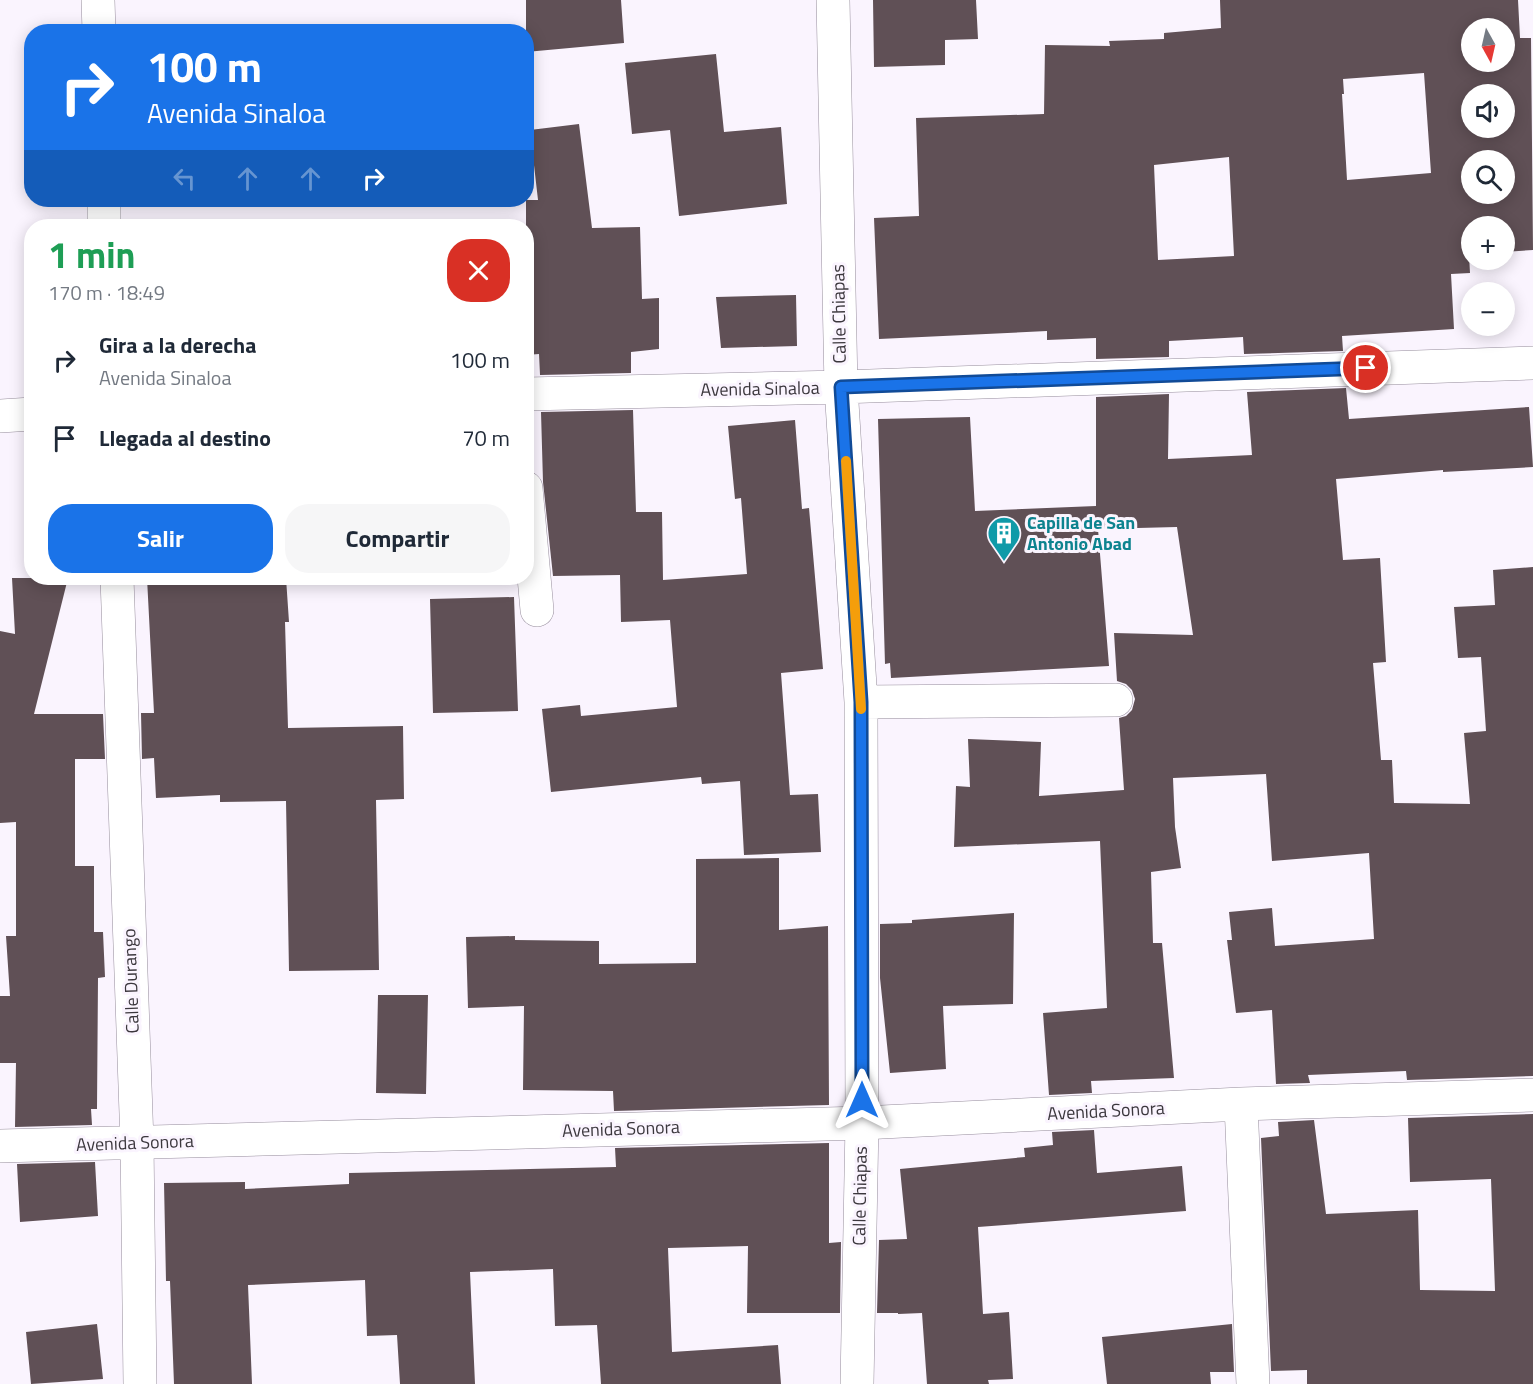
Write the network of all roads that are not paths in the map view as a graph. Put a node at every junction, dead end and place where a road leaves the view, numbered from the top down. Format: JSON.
{"nodes":[{"id":1,"x":98,"y":0,"type":"edge"},
{"id":2,"x":833,"y":0,"type":"edge"},
{"id":3,"x":99,"y":24,"type":"edge"},
{"id":4,"x":1533,"y":363,"type":"edge"},
{"id":5,"x":841,"y":387,"type":"junction"},
{"id":6,"x":534,"y":394,"type":"edge"},
{"id":7,"x":24,"y":414,"type":"edge"},
{"id":8,"x":0,"y":416,"type":"edge"},
{"id":9,"x":534,"y":577,"type":"edge"},
{"id":10,"x":117,"y":585,"type":"edge"},
{"id":11,"x":537,"y":610,"type":"dead end"},
{"id":12,"x":1116,"y":700,"type":"dead end"},
{"id":13,"x":861,"y":702,"type":"junction"},
{"id":14,"x":1533,"y":1095,"type":"edge"},
{"id":15,"x":1241,"y":1104,"type":"junction"},
{"id":16,"x":862,"y":1123,"type":"junction"},
{"id":17,"x":137,"y":1143,"type":"junction"},
{"id":18,"x":0,"y":1146,"type":"edge"},
{"id":19,"x":140,"y":1384,"type":"edge"},
{"id":20,"x":857,"y":1384,"type":"edge"},
{"id":21,"x":1253,"y":1384,"type":"edge"}],
"edges":[{"from":1,"to":3,"type":"street"},
{"from":2,"to":5,"type":"street","name":"Calle Chiapas"},
{"from":4,"to":5,"type":"street","name":"Avenida Sinaloa"},
{"from":5,"to":6,"type":"street","name":"Avenida Sinaloa"},
{"from":5,"to":13,"type":"street","name":"Calle Chiapas"},
{"from":7,"to":8,"type":"street"},
{"from":9,"to":11,"type":"street"},
{"from":10,"to":17,"type":"street","name":"Calle Durango"},
{"from":12,"to":13,"type":"street"},
{"from":13,"to":16,"type":"street","name":"Calle Chiapas"},
{"from":14,"to":15,"type":"street","name":"Avenida Sonora"},
{"from":15,"to":16,"type":"street","name":"Avenida Sonora"},
{"from":15,"to":21,"type":"street"},
{"from":16,"to":17,"type":"street","name":"Avenida Sonora"},
{"from":16,"to":20,"type":"street","name":"Calle Chiapas"},
{"from":17,"to":18,"type":"street","name":"Avenida Sonora"},
{"from":17,"to":19,"type":"street","name":"Calle Durango"}]}
